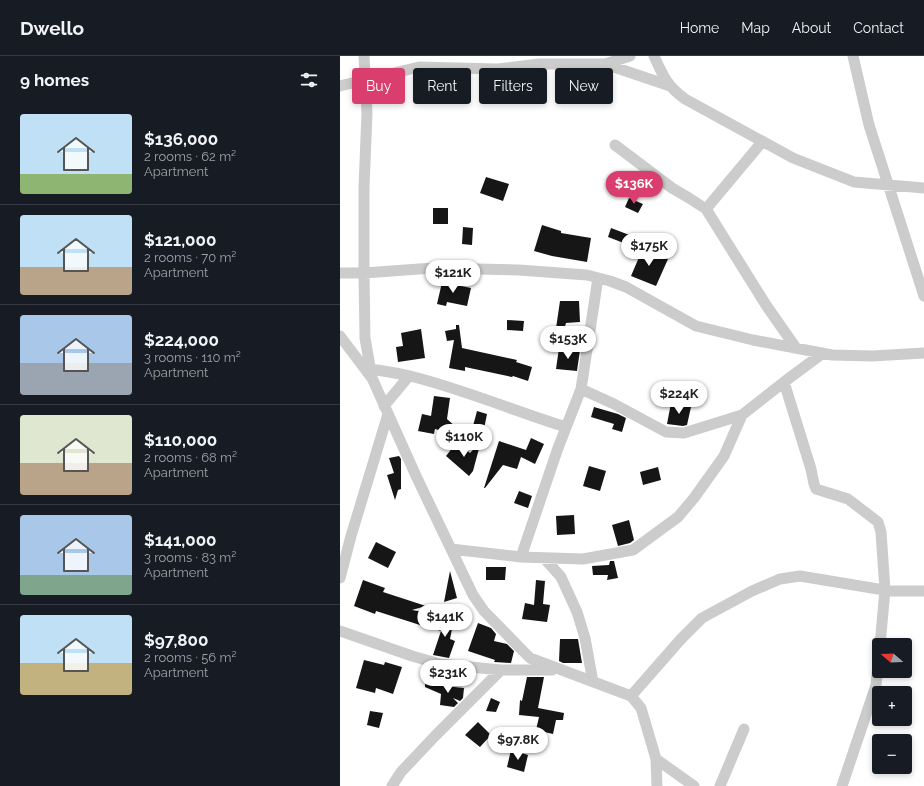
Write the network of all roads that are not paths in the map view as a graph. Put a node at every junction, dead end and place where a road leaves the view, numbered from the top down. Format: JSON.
{"nodes":[{"id":1,"x":364,"y":56,"type":"edge"},
{"id":2,"x":630,"y":56,"type":"edge"},
{"id":3,"x":654,"y":56,"type":"edge"},
{"id":4,"x":853,"y":56,"type":"edge"},
{"id":5,"x":605,"y":64,"type":"junction"},
{"id":6,"x":364,"y":68,"type":"edge"},
{"id":7,"x":405,"y":70,"type":"edge"},
{"id":8,"x":352,"y":83,"type":"edge"},
{"id":9,"x":340,"y":86,"type":"edge"},
{"id":10,"x":670,"y":86,"type":"junction"},
{"id":11,"x":366,"y":104,"type":"edge"},
{"id":12,"x":762,"y":142,"type":"junction"},
{"id":13,"x":615,"y":145,"type":"dead end"},
{"id":14,"x":887,"y":184,"type":"junction"},
{"id":15,"x":924,"y":188,"type":"edge"},
{"id":16,"x":706,"y":209,"type":"junction"},
{"id":17,"x":364,"y":272,"type":"junction"},
{"id":18,"x":340,"y":273,"type":"edge"},
{"id":19,"x":598,"y":278,"type":"junction"},
{"id":20,"x":924,"y":296,"type":"edge"},
{"id":21,"x":340,"y":336,"type":"edge"},
{"id":22,"x":796,"y":348,"type":"junction"},
{"id":23,"x":823,"y":353,"type":"junction"},
{"id":24,"x":924,"y":353,"type":"edge"},
{"id":25,"x":371,"y":374,"type":"junction"},
{"id":26,"x":409,"y":376,"type":"junction"},
{"id":27,"x":784,"y":382,"type":"junction"},
{"id":28,"x":581,"y":389,"type":"junction"},
{"id":29,"x":386,"y":410,"type":"junction"},
{"id":30,"x":742,"y":415,"type":"junction"},
{"id":31,"x":566,"y":427,"type":"junction"},
{"id":32,"x":451,"y":549,"type":"junction"},
{"id":33,"x":521,"y":557,"type":"junction"},
{"id":34,"x":544,"y":558,"type":"junction"},
{"id":35,"x":340,"y":578,"type":"edge"},
{"id":36,"x":885,"y":590,"type":"junction"},
{"id":37,"x":924,"y":591,"type":"edge"},
{"id":38,"x":340,"y":631,"type":"edge"},
{"id":39,"x":881,"y":638,"type":"edge"},
{"id":40,"x":501,"y":670,"type":"junction"},
{"id":41,"x":559,"y":670,"type":"junction"},
{"id":42,"x":877,"y":678,"type":"edge"},
{"id":43,"x":593,"y":682,"type":"junction"},
{"id":44,"x":631,"y":696,"type":"junction"},
{"id":45,"x":744,"y":729,"type":"dead end"},
{"id":46,"x":656,"y":759,"type":"junction"},
{"id":47,"x":392,"y":786,"type":"edge"},
{"id":48,"x":657,"y":786,"type":"edge"},
{"id":49,"x":694,"y":786,"type":"edge"},
{"id":50,"x":720,"y":786,"type":"edge"},
{"id":51,"x":842,"y":786,"type":"edge"}],
"edges":[{"from":1,"to":6,"type":"street"},
{"from":2,"to":5,"type":"street"},
{"from":3,"to":10,"type":"street"},
{"from":4,"to":14,"type":"street"},
{"from":5,"to":7,"type":"street"},
{"from":5,"to":10,"type":"street"},
{"from":8,"to":9,"type":"street"},
{"from":10,"to":12,"type":"street"},
{"from":11,"to":17,"type":"street"},
{"from":12,"to":14,"type":"street"},
{"from":12,"to":16,"type":"street"},
{"from":13,"to":16,"type":"street"},
{"from":14,"to":15,"type":"street"},
{"from":14,"to":20,"type":"street"},
{"from":16,"to":22,"type":"street"},
{"from":17,"to":18,"type":"street"},
{"from":17,"to":19,"type":"street"},
{"from":17,"to":25,"type":"street"},
{"from":19,"to":22,"type":"street"},
{"from":19,"to":28,"type":"street"},
{"from":21,"to":25,"type":"street"},
{"from":22,"to":23,"type":"street"},
{"from":23,"to":24,"type":"street"},
{"from":23,"to":27,"type":"street"},
{"from":25,"to":26,"type":"street"},
{"from":25,"to":29,"type":"street"},
{"from":26,"to":29,"type":"street"},
{"from":26,"to":31,"type":"street"},
{"from":27,"to":30,"type":"street"},
{"from":27,"to":36,"type":"street"},
{"from":28,"to":30,"type":"street"},
{"from":28,"to":31,"type":"street"},
{"from":29,"to":32,"type":"street"},
{"from":29,"to":35,"type":"street"},
{"from":30,"to":34,"type":"street"},
{"from":31,"to":33,"type":"street"},
{"from":32,"to":33,"type":"street"},
{"from":32,"to":41,"type":"street"},
{"from":33,"to":34,"type":"street"},
{"from":34,"to":43,"type":"street"},
{"from":36,"to":37,"type":"street"},
{"from":36,"to":39,"type":"street"},
{"from":36,"to":44,"type":"street"},
{"from":38,"to":40,"type":"street"},
{"from":40,"to":41,"type":"street"},
{"from":40,"to":47,"type":"street"},
{"from":41,"to":43,"type":"street"},
{"from":42,"to":51,"type":"street"},
{"from":43,"to":44,"type":"street"},
{"from":44,"to":46,"type":"street"},
{"from":45,"to":50,"type":"street"},
{"from":46,"to":48,"type":"street"},
{"from":46,"to":49,"type":"street"}]}
